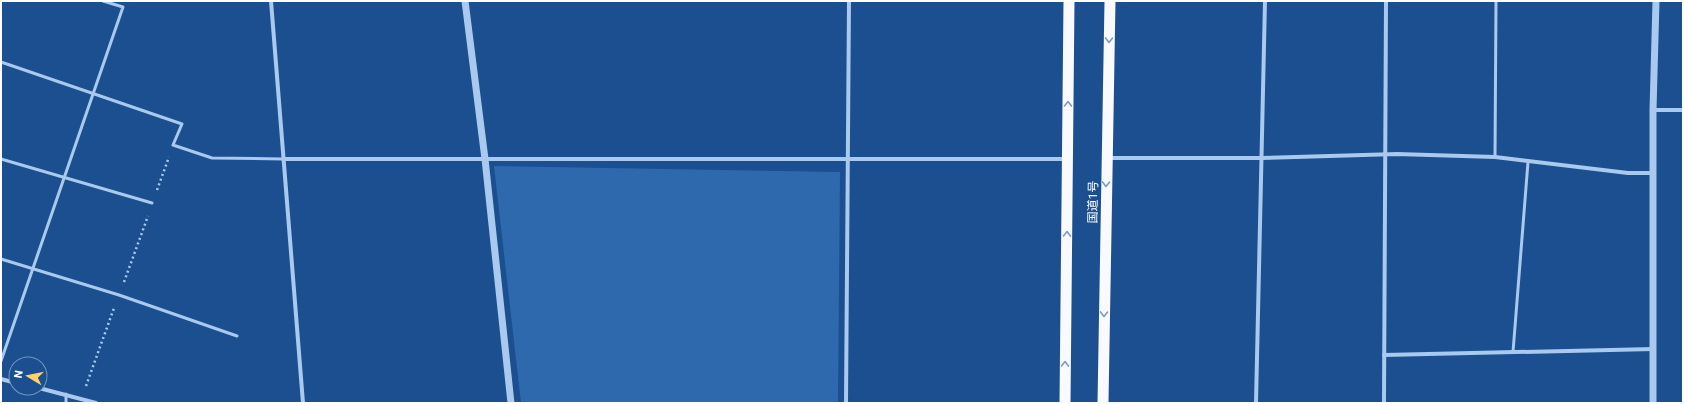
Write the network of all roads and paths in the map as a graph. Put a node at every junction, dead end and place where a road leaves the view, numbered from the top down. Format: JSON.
{"nodes":[{"id":1,"x":103,"y":1,"type":"edge"},
{"id":2,"x":271,"y":1,"type":"edge"},
{"id":3,"x":465,"y":1,"type":"edge"},
{"id":4,"x":849,"y":1,"type":"edge"},
{"id":5,"x":1069,"y":1,"type":"edge"},
{"id":6,"x":1110,"y":1,"type":"edge"},
{"id":7,"x":1265,"y":1,"type":"edge"},
{"id":8,"x":1386,"y":1,"type":"edge"},
{"id":9,"x":1496,"y":1,"type":"edge"},
{"id":10,"x":1656,"y":1,"type":"edge"},
{"id":11,"x":1,"y":62,"type":"edge"},
{"id":12,"x":94,"y":93,"type":"junction"},
{"id":13,"x":1653,"y":110,"type":"junction"},
{"id":14,"x":1683,"y":110,"type":"edge"},
{"id":15,"x":173,"y":145,"type":"junction"},
{"id":16,"x":1385,"y":154,"type":"junction"},
{"id":17,"x":1495,"y":157,"type":"junction"},
{"id":18,"x":1106,"y":158,"type":"junction"},
{"id":19,"x":1262,"y":158,"type":"junction"},
{"id":20,"x":1,"y":159,"type":"edge"},
{"id":21,"x":283,"y":159,"type":"junction"},
{"id":22,"x":484,"y":159,"type":"junction"},
{"id":23,"x":848,"y":159,"type":"junction"},
{"id":24,"x":1068,"y":159,"type":"junction"},
{"id":25,"x":1528,"y":162,"type":"junction"},
{"id":26,"x":1653,"y":173,"type":"junction"},
{"id":27,"x":64,"y":178,"type":"junction"},
{"id":28,"x":152,"y":203,"type":"junction"},
{"id":29,"x":1,"y":259,"type":"edge"},
{"id":30,"x":32,"y":268,"type":"junction"},
{"id":31,"x":119,"y":295,"type":"junction"},
{"id":32,"x":237,"y":336,"type":"dead end"},
{"id":33,"x":1654,"y":349,"type":"junction"},
{"id":34,"x":1513,"y":352,"type":"junction"},
{"id":35,"x":1384,"y":355,"type":"junction"},
{"id":36,"x":1,"y":361,"type":"edge"},
{"id":37,"x":48,"y":390,"type":"edge"},
{"id":38,"x":66,"y":394,"type":"junction"},
{"id":39,"x":82,"y":398,"type":"junction"},
{"id":40,"x":66,"y":403,"type":"edge"},
{"id":41,"x":96,"y":403,"type":"edge"},
{"id":42,"x":303,"y":403,"type":"edge"},
{"id":43,"x":511,"y":403,"type":"edge"},
{"id":44,"x":846,"y":403,"type":"edge"},
{"id":45,"x":1065,"y":403,"type":"edge"},
{"id":46,"x":1103,"y":403,"type":"edge"},
{"id":47,"x":1256,"y":403,"type":"edge"},
{"id":48,"x":1384,"y":403,"type":"edge"},
{"id":49,"x":1653,"y":403,"type":"edge"}],
"edges":[{"from":1,"to":12,"type":"lane"},
{"from":2,"to":21,"type":"street"},
{"from":3,"to":22,"type":"street"},
{"from":4,"to":23,"type":"street"},
{"from":24,"to":5,"type":"highway","one_way":true},
{"from":6,"to":18,"type":"highway","name":"国道1号","one_way":true},
{"from":7,"to":19,"type":"street"},
{"from":8,"to":16,"type":"street"},
{"from":9,"to":17,"type":"lane"},
{"from":10,"to":13,"type":"street"},
{"from":11,"to":12,"type":"lane"},
{"from":12,"to":15,"type":"lane"},
{"from":12,"to":27,"type":"lane"},
{"from":13,"to":14,"type":"street"},
{"from":13,"to":26,"type":"street"},
{"from":15,"to":21,"type":"lane"},
{"from":15,"to":28,"type":"path"},
{"from":16,"to":17,"type":"street"},
{"from":16,"to":19,"type":"street"},
{"from":16,"to":35,"type":"street"},
{"from":17,"to":25,"type":"street"},
{"from":18,"to":19,"type":"street"},
{"from":18,"to":46,"type":"highway","name":"国道1号","one_way":true},
{"from":19,"to":47,"type":"street"},
{"from":20,"to":27,"type":"lane"},
{"from":21,"to":22,"type":"street"},
{"from":21,"to":42,"type":"street"},
{"from":22,"to":23,"type":"street"},
{"from":22,"to":43,"type":"street"},
{"from":23,"to":24,"type":"street"},
{"from":23,"to":44,"type":"street"},
{"from":45,"to":24,"type":"highway","one_way":true},
{"from":25,"to":26,"type":"street"},
{"from":25,"to":34,"type":"lane"},
{"from":26,"to":33,"type":"street"},
{"from":27,"to":28,"type":"lane"},
{"from":27,"to":30,"type":"lane"},
{"from":28,"to":31,"type":"path"},
{"from":29,"to":30,"type":"lane"},
{"from":30,"to":31,"type":"lane"},
{"from":30,"to":36,"type":"lane"},
{"from":31,"to":32,"type":"lane"},
{"from":31,"to":39,"type":"path"},
{"from":33,"to":34,"type":"street"},
{"from":33,"to":49,"type":"street"},
{"from":34,"to":35,"type":"street"},
{"from":35,"to":48,"type":"street"},
{"from":37,"to":38,"type":"street"},
{"from":38,"to":39,"type":"street"},
{"from":38,"to":40,"type":"lane"},
{"from":39,"to":41,"type":"street"}]}
